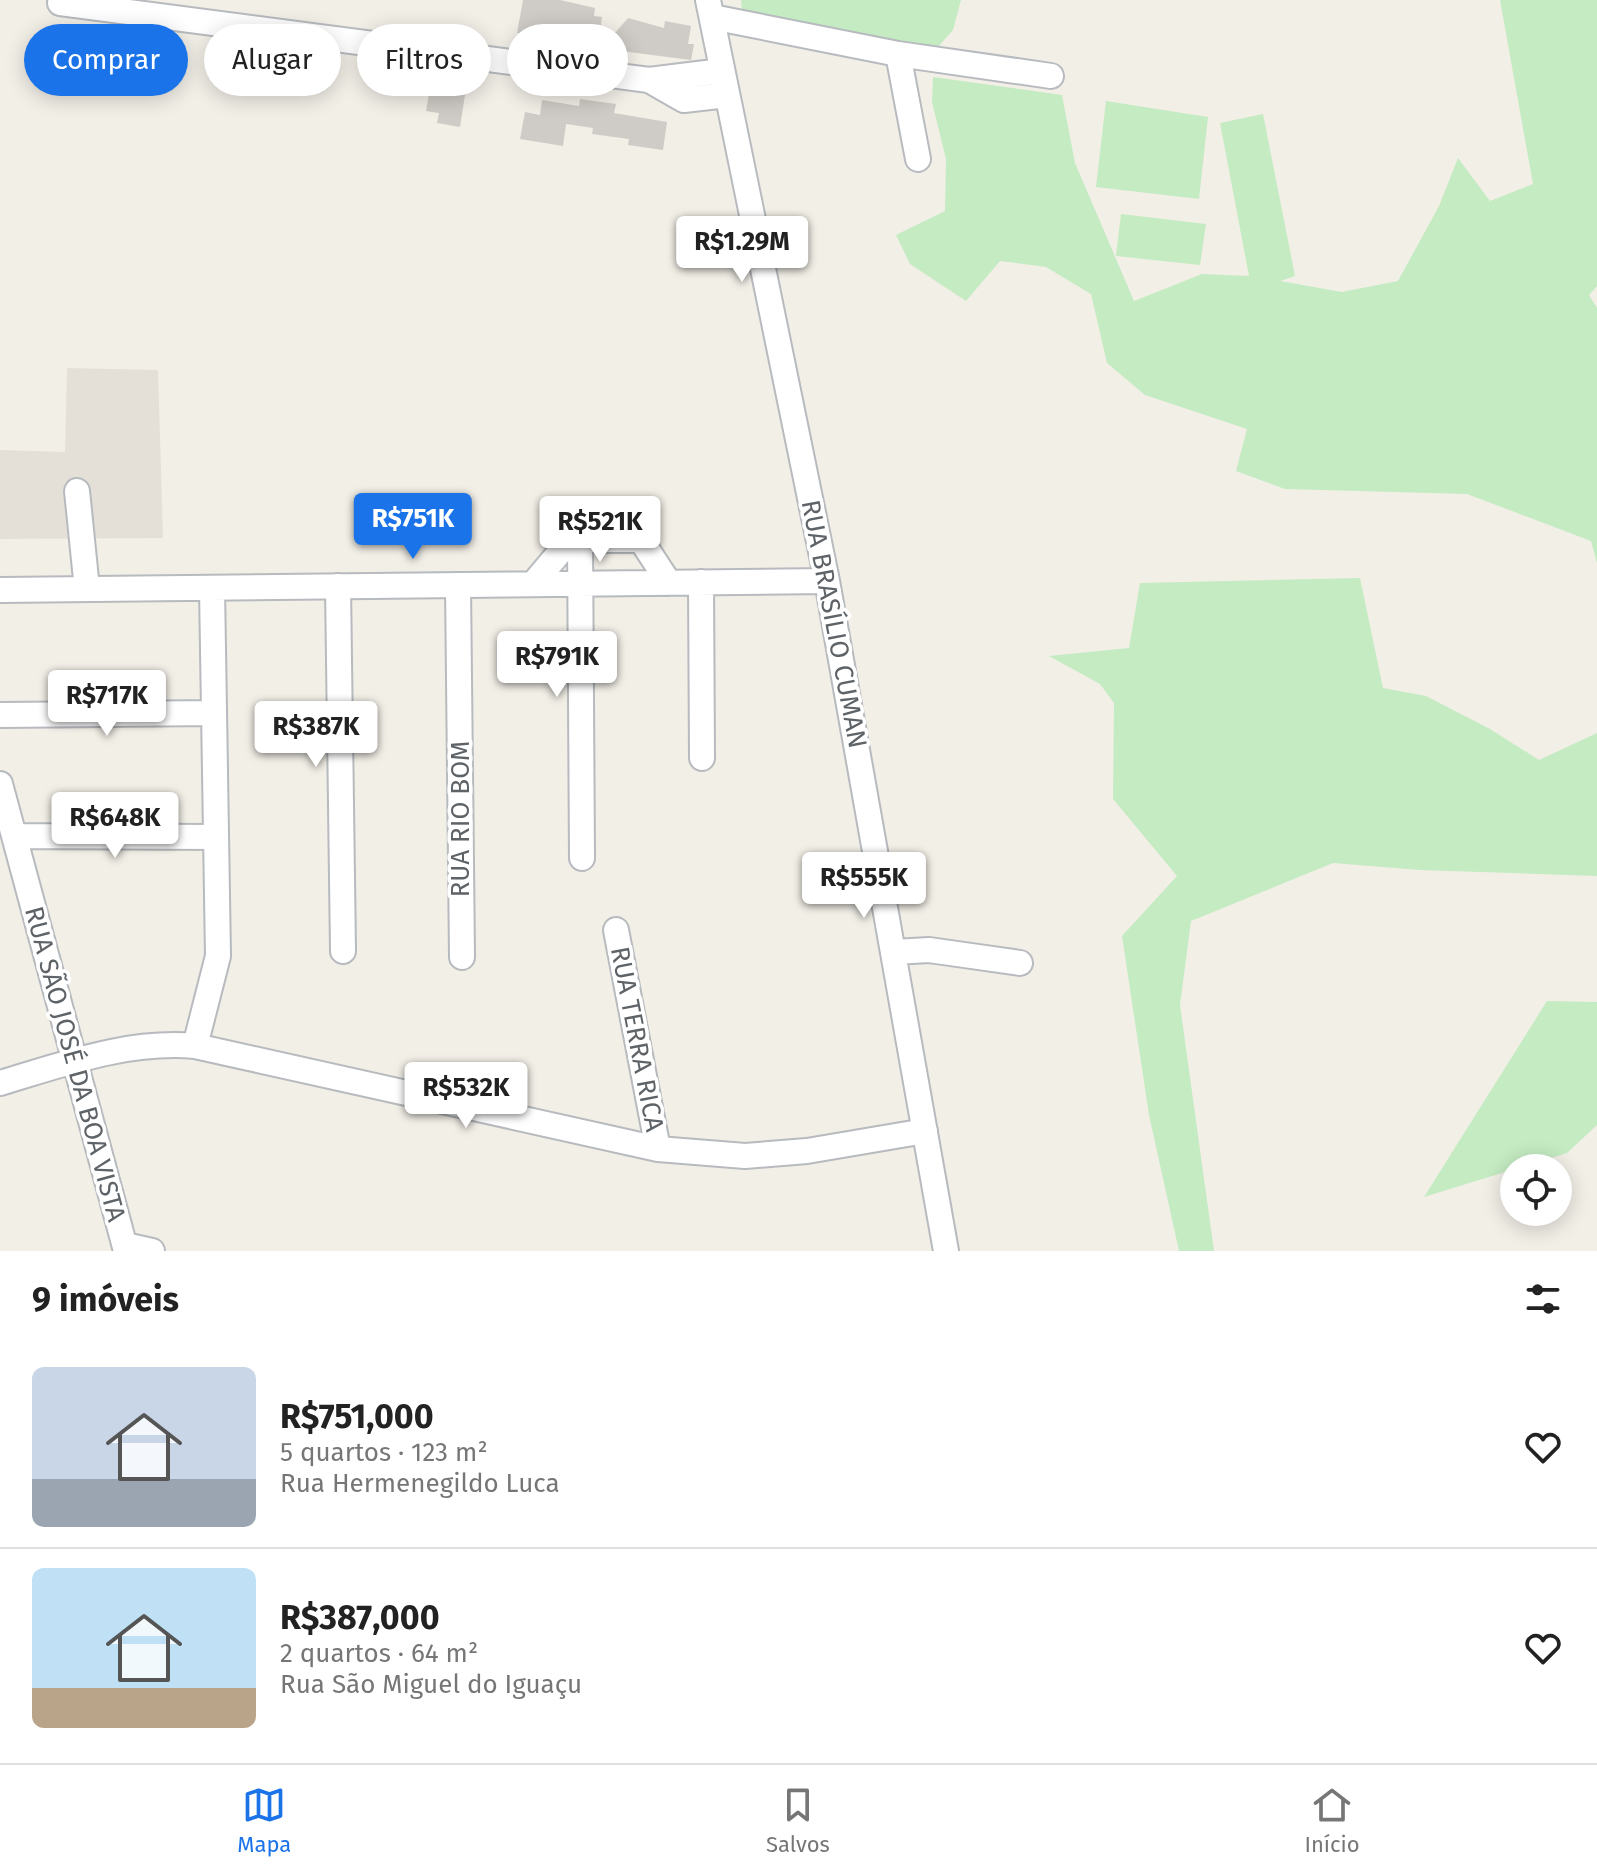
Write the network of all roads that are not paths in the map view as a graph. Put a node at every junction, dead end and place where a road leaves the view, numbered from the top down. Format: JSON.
{"nodes":[{"id":1,"x":60,"y":3,"type":"dead end"},
{"id":2,"x":710,"y":9,"type":"edge"},
{"id":3,"x":898,"y":54,"type":"junction"},
{"id":4,"x":722,"y":71,"type":"junction"},
{"id":5,"x":1051,"y":76,"type":"dead end"},
{"id":6,"x":649,"y":80,"type":"junction"},
{"id":7,"x":727,"y":95,"type":"junction"},
{"id":8,"x":918,"y":159,"type":"dead end"},
{"id":9,"x":77,"y":491,"type":"dead end"},
{"id":10,"x":580,"y":540,"type":"junction"},
{"id":11,"x":827,"y":581,"type":"junction"},
{"id":12,"x":701,"y":582,"type":"junction"},
{"id":13,"x":669,"y":583,"type":"junction"},
{"id":14,"x":533,"y":584,"type":"junction"},
{"id":15,"x":580,"y":584,"type":"junction"},
{"id":16,"x":458,"y":585,"type":"junction"},
{"id":17,"x":338,"y":586,"type":"junction"},
{"id":18,"x":212,"y":588,"type":"junction"},
{"id":19,"x":87,"y":589,"type":"junction"},
{"id":20,"x":0,"y":590,"type":"edge"},
{"id":21,"x":214,"y":713,"type":"junction"},
{"id":22,"x":0,"y":715,"type":"edge"},
{"id":23,"x":702,"y":758,"type":"dead end"},
{"id":24,"x":0,"y":784,"type":"edge"},
{"id":25,"x":14,"y":836,"type":"junction"},
{"id":26,"x":216,"y":837,"type":"junction"},
{"id":27,"x":582,"y":858,"type":"dead end"},
{"id":28,"x":616,"y":930,"type":"dead end"},
{"id":29,"x":343,"y":951,"type":"dead end"},
{"id":30,"x":894,"y":952,"type":"junction"},
{"id":31,"x":462,"y":957,"type":"dead end"},
{"id":32,"x":1020,"y":963,"type":"dead end"},
{"id":33,"x":195,"y":1046,"type":"junction"},
{"id":34,"x":73,"y":1061,"type":"junction"},
{"id":35,"x":0,"y":1083,"type":"edge"},
{"id":36,"x":925,"y":1131,"type":"junction"},
{"id":37,"x":658,"y":1149,"type":"junction"},
{"id":38,"x":126,"y":1248,"type":"edge"},
{"id":39,"x":152,"y":1251,"type":"edge"},
{"id":40,"x":946,"y":1251,"type":"edge"}],
"edges":[{"from":1,"to":6,"type":"street"},
{"from":2,"to":3,"type":"street"},
{"from":2,"to":4,"type":"street","name":"RUA BRASÍLIO CUMAN"},
{"from":3,"to":5,"type":"street"},
{"from":3,"to":8,"type":"street"},
{"from":4,"to":6,"type":"street"},
{"from":4,"to":7,"type":"street","name":"RUA BRASÍLIO CUMAN"},
{"from":6,"to":7,"type":"street"},
{"from":7,"to":11,"type":"street","name":"RUA BRASÍLIO CUMAN"},
{"from":9,"to":19,"type":"street"},
{"from":10,"to":13,"type":"street"},
{"from":10,"to":14,"type":"street"},
{"from":10,"to":15,"type":"street"},
{"from":11,"to":12,"type":"street"},
{"from":11,"to":30,"type":"street","name":"RUA BRASÍLIO CUMAN"},
{"from":12,"to":13,"type":"street"},
{"from":12,"to":23,"type":"street"},
{"from":13,"to":15,"type":"street"},
{"from":14,"to":15,"type":"street"},
{"from":14,"to":16,"type":"street"},
{"from":15,"to":27,"type":"street"},
{"from":16,"to":17,"type":"street"},
{"from":16,"to":31,"type":"street","name":"RUA RIO BOM"},
{"from":17,"to":18,"type":"street"},
{"from":17,"to":29,"type":"street"},
{"from":18,"to":19,"type":"street"},
{"from":18,"to":21,"type":"street"},
{"from":19,"to":20,"type":"street"},
{"from":21,"to":22,"type":"street"},
{"from":21,"to":26,"type":"street"},
{"from":24,"to":25,"type":"street","name":"RUA SÃO JOSÉ DA BOA VISTA"},
{"from":25,"to":26,"type":"street"},
{"from":25,"to":34,"type":"street","name":"RUA SÃO JOSÉ DA BOA VISTA"},
{"from":26,"to":33,"type":"street"},
{"from":28,"to":37,"type":"street","name":"RUA TERRA RICA"},
{"from":30,"to":32,"type":"street"},
{"from":30,"to":36,"type":"street","name":"RUA BRASÍLIO CUMAN"},
{"from":33,"to":34,"type":"street"},
{"from":33,"to":37,"type":"street"},
{"from":34,"to":35,"type":"street"},
{"from":34,"to":38,"type":"street","name":"RUA SÃO JOSÉ DA BOA VISTA"},
{"from":36,"to":37,"type":"street"},
{"from":36,"to":40,"type":"street","name":"RUA BRASÍLIO CUMAN"},
{"from":38,"to":39,"type":"street"}]}
